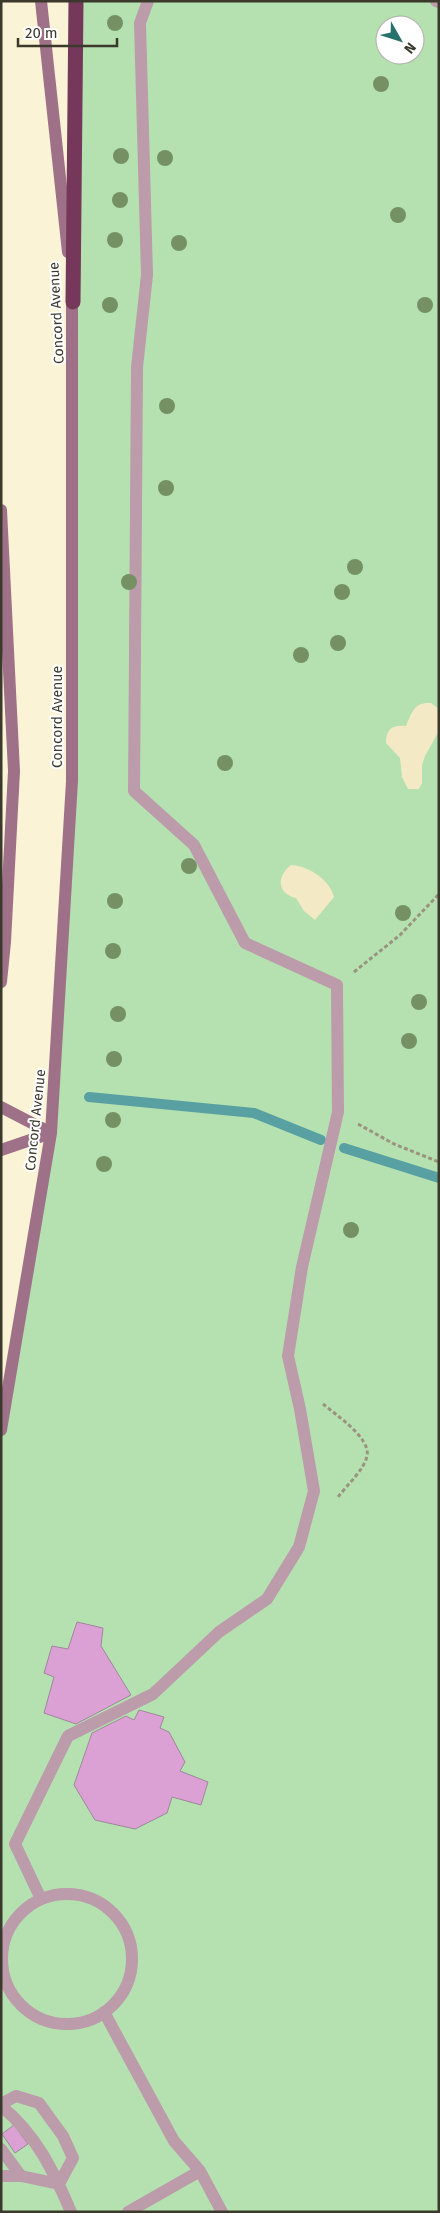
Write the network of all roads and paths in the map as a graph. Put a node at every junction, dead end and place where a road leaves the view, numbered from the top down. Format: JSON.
{"nodes":[{"id":1,"x":41,"y":1,"type":"edge"},
{"id":2,"x":76,"y":1,"type":"edge"},
{"id":3,"x":148,"y":1,"type":"edge"},
{"id":4,"x":73,"y":302,"type":"junction"},
{"id":5,"x":1,"y":510,"type":"edge"},
{"id":6,"x":439,"y":894,"type":"edge"},
{"id":7,"x":3,"y":945,"type":"edge"},
{"id":8,"x":1,"y":982,"type":"edge"},
{"id":9,"x":338,"y":985,"type":"junction"},
{"id":10,"x":1,"y":1107,"type":"edge"},
{"id":11,"x":338,"y":1112,"type":"junction"},
{"id":12,"x":51,"y":1132,"type":"junction"},
{"id":13,"x":1,"y":1150,"type":"edge"},
{"id":14,"x":439,"y":1162,"type":"edge"},
{"id":15,"x":1,"y":1430,"type":"edge"},
{"id":16,"x":41,"y":1899,"type":"junction"},
{"id":17,"x":104,"y":2012,"type":"junction"},
{"id":18,"x":1,"y":2105,"type":"edge"},
{"id":19,"x":1,"y":2149,"type":"edge"},
{"id":20,"x":200,"y":2171,"type":"junction"},
{"id":21,"x":1,"y":2176,"type":"edge"},
{"id":22,"x":21,"y":2176,"type":"junction"},
{"id":23,"x":59,"y":2184,"type":"junction"},
{"id":24,"x":70,"y":2212,"type":"edge"},
{"id":25,"x":128,"y":2212,"type":"edge"},
{"id":26,"x":222,"y":2212,"type":"edge"}],
"edges":[{"from":1,"to":4,"type":"main road","name":"Concord Avenue"},
{"from":2,"to":4,"type":"highway"},
{"from":3,"to":9,"type":"lane"},
{"from":4,"to":12,"type":"main road","name":"Concord Avenue"},
{"from":5,"to":7,"type":"main road"},
{"from":6,"to":9,"type":"path"},
{"from":7,"to":8,"type":"main road"},
{"from":9,"to":11,"type":"lane"},
{"from":10,"to":12,"type":"main road"},
{"from":11,"to":14,"type":"path"},
{"from":11,"to":16,"type":"lane"},
{"from":12,"to":13,"type":"main road"},
{"from":12,"to":15,"type":"main road","name":"Concord Avenue"},
{"from":16,"to":17,"type":"lane"},
{"from":16,"to":17,"type":"lane"},
{"from":17,"to":20,"type":"lane"},
{"from":18,"to":23,"type":"lane"},
{"from":18,"to":23,"type":"lane"},
{"from":19,"to":22,"type":"lane"},
{"from":20,"to":25,"type":"lane"},
{"from":20,"to":26,"type":"lane"},
{"from":21,"to":22,"type":"lane"},
{"from":22,"to":23,"type":"lane"},
{"from":23,"to":24,"type":"lane"}]}
